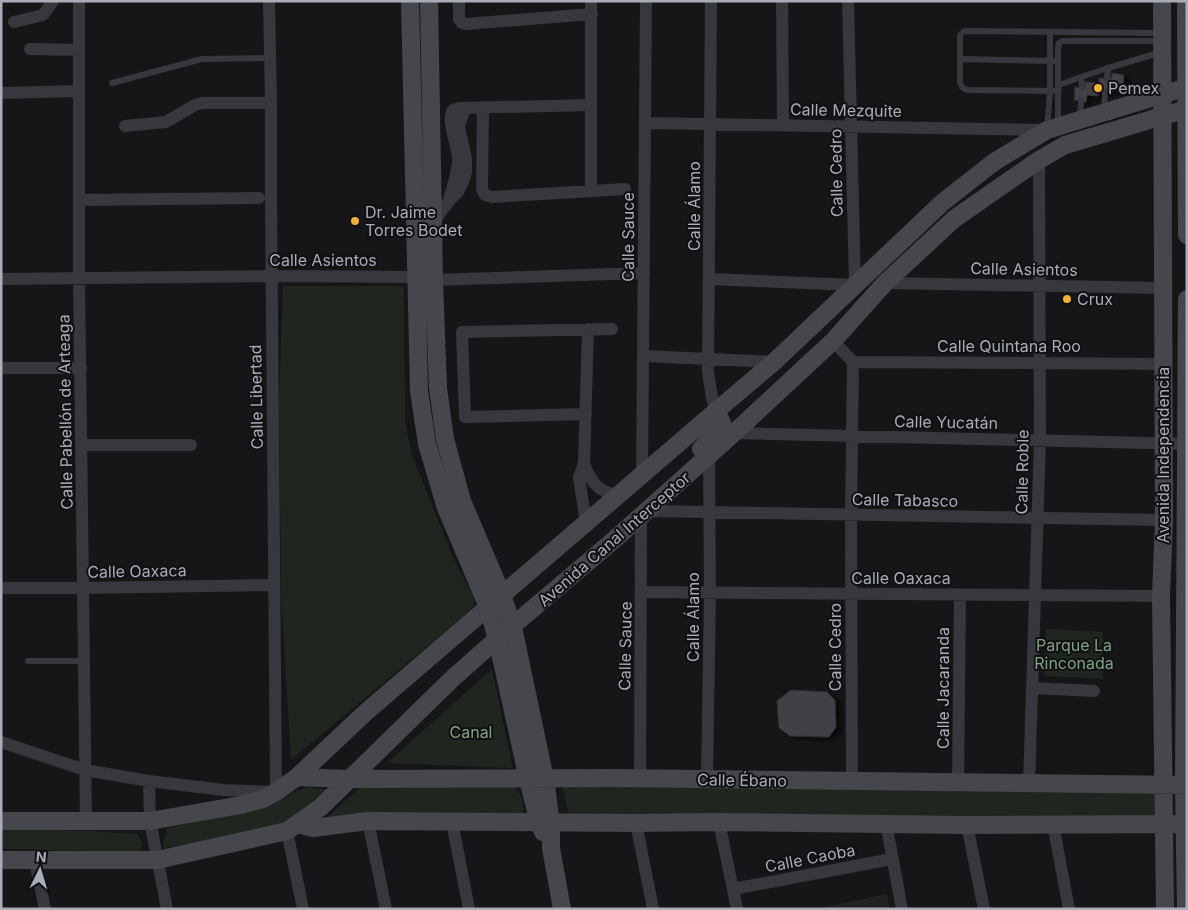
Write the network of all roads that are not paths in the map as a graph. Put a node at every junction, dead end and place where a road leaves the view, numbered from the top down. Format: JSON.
{"nodes":[{"id":1,"x":53,"y":1,"type":"edge"},
{"id":2,"x":79,"y":1,"type":"edge"},
{"id":3,"x":269,"y":1,"type":"edge"},
{"id":4,"x":410,"y":1,"type":"edge"},
{"id":5,"x":429,"y":1,"type":"edge"},
{"id":6,"x":459,"y":1,"type":"edge"},
{"id":7,"x":646,"y":1,"type":"edge"},
{"id":8,"x":711,"y":1,"type":"edge"},
{"id":9,"x":782,"y":1,"type":"edge"},
{"id":10,"x":848,"y":1,"type":"edge"},
{"id":11,"x":1162,"y":1,"type":"edge"},
{"id":12,"x":1186,"y":1,"type":"edge"},
{"id":13,"x":591,"y":8,"type":"edge"},
{"id":14,"x":14,"y":22,"type":"dead end"},
{"id":15,"x":1050,"y":32,"type":"junction"},
{"id":16,"x":1186,"y":33,"type":"edge"},
{"id":17,"x":1162,"y":42,"type":"junction"},
{"id":18,"x":30,"y":49,"type":"dead end"},
{"id":19,"x":79,"y":50,"type":"junction"},
{"id":20,"x":270,"y":58,"type":"junction"},
{"id":21,"x":960,"y":59,"type":"junction"},
{"id":22,"x":1050,"y":60,"type":"junction"},
{"id":23,"x":1058,"y":61,"type":"junction"},
{"id":24,"x":1108,"y":68,"type":"junction"},
{"id":25,"x":1081,"y":77,"type":"junction"},
{"id":26,"x":1107,"y":78,"type":"dead end"},
{"id":27,"x":112,"y":83,"type":"dead end"},
{"id":28,"x":1186,"y":87,"type":"edge"},
{"id":29,"x":1059,"y":88,"type":"junction"},
{"id":30,"x":1082,"y":88,"type":"dead end"},
{"id":31,"x":79,"y":91,"type":"junction"},
{"id":32,"x":1050,"y":91,"type":"junction"},
{"id":33,"x":1,"y":92,"type":"edge"},
{"id":34,"x":1105,"y":92,"type":"dead end"},
{"id":35,"x":1163,"y":95,"type":"junction"},
{"id":36,"x":1081,"y":101,"type":"dead end"},
{"id":37,"x":271,"y":103,"type":"junction"},
{"id":38,"x":591,"y":105,"type":"junction"},
{"id":39,"x":483,"y":108,"type":"junction"},
{"id":40,"x":1186,"y":109,"type":"edge"},
{"id":41,"x":1104,"y":113,"type":"junction"},
{"id":42,"x":1163,"y":116,"type":"junction"},
{"id":43,"x":1080,"y":121,"type":"junction"},
{"id":44,"x":645,"y":123,"type":"junction"},
{"id":45,"x":711,"y":124,"type":"junction"},
{"id":46,"x":783,"y":125,"type":"junction"},
{"id":47,"x":124,"y":126,"type":"dead end"},
{"id":48,"x":851,"y":126,"type":"junction"},
{"id":49,"x":1053,"y":128,"type":"junction"},
{"id":50,"x":1039,"y":160,"type":"junction"},
{"id":51,"x":626,"y":189,"type":"dead end"},
{"id":52,"x":591,"y":191,"type":"junction"},
{"id":53,"x":1187,"y":193,"type":"edge"},
{"id":54,"x":259,"y":198,"type":"dead end"},
{"id":55,"x":79,"y":200,"type":"junction"},
{"id":56,"x":434,"y":223,"type":"junction"},
{"id":57,"x":1187,"y":234,"type":"edge"},
{"id":58,"x":644,"y":273,"type":"junction"},
{"id":59,"x":272,"y":276,"type":"junction"},
{"id":60,"x":416,"y":277,"type":"junction"},
{"id":61,"x":79,"y":278,"type":"junction"},
{"id":62,"x":1,"y":279,"type":"edge"},
{"id":63,"x":710,"y":279,"type":"junction"},
{"id":64,"x":434,"y":280,"type":"junction"},
{"id":65,"x":885,"y":282,"type":"junction"},
{"id":66,"x":855,"y":285,"type":"junction"},
{"id":67,"x":1040,"y":286,"type":"junction"},
{"id":68,"x":1163,"y":288,"type":"junction"},
{"id":69,"x":1187,"y":299,"type":"edge"},
{"id":70,"x":612,"y":329,"type":"dead end"},
{"id":71,"x":588,"y":330,"type":"junction"},
{"id":72,"x":833,"y":340,"type":"junction"},
{"id":73,"x":644,"y":356,"type":"junction"},
{"id":74,"x":708,"y":359,"type":"junction"},
{"id":75,"x":774,"y":362,"type":"junction"},
{"id":76,"x":854,"y":362,"type":"junction"},
{"id":77,"x":1040,"y":362,"type":"junction"},
{"id":78,"x":1186,"y":363,"type":"edge"},
{"id":79,"x":1164,"y":364,"type":"junction"},
{"id":80,"x":1,"y":368,"type":"edge"},
{"id":81,"x":81,"y":368,"type":"junction"},
{"id":82,"x":716,"y":411,"type":"junction"},
{"id":83,"x":586,"y":414,"type":"junction"},
{"id":84,"x":750,"y":418,"type":"junction"},
{"id":85,"x":734,"y":433,"type":"junction"},
{"id":86,"x":853,"y":437,"type":"junction"},
{"id":87,"x":1040,"y":440,"type":"junction"},
{"id":88,"x":1164,"y":443,"type":"junction"},
{"id":89,"x":1186,"y":444,"type":"edge"},
{"id":90,"x":82,"y":445,"type":"junction"},
{"id":91,"x":191,"y":445,"type":"dead end"},
{"id":92,"x":709,"y":455,"type":"junction"},
{"id":93,"x":584,"y":464,"type":"junction"},
{"id":94,"x":642,"y":474,"type":"junction"},
{"id":95,"x":672,"y":487,"type":"junction"},
{"id":96,"x":618,"y":495,"type":"junction"},
{"id":97,"x":643,"y":512,"type":"junction"},
{"id":98,"x":709,"y":513,"type":"junction"},
{"id":99,"x":851,"y":515,"type":"junction"},
{"id":100,"x":1038,"y":518,"type":"junction"},
{"id":101,"x":1186,"y":519,"type":"edge"},
{"id":102,"x":1164,"y":520,"type":"junction"},
{"id":103,"x":586,"y":523,"type":"junction"},
{"id":104,"x":274,"y":585,"type":"junction"},
{"id":105,"x":1,"y":588,"type":"edge"},
{"id":106,"x":84,"y":588,"type":"junction"},
{"id":107,"x":642,"y":592,"type":"junction"},
{"id":108,"x":1186,"y":592,"type":"edge"},
{"id":109,"x":710,"y":593,"type":"junction"},
{"id":110,"x":852,"y":594,"type":"junction"},
{"id":111,"x":502,"y":595,"type":"junction"},
{"id":112,"x":960,"y":595,"type":"junction"},
{"id":113,"x":1034,"y":595,"type":"junction"},
{"id":114,"x":1161,"y":596,"type":"junction"},
{"id":115,"x":488,"y":607,"type":"junction"},
{"id":116,"x":513,"y":626,"type":"junction"},
{"id":117,"x":497,"y":638,"type":"junction"},
{"id":118,"x":28,"y":661,"type":"dead end"},
{"id":119,"x":85,"y":661,"type":"junction"},
{"id":120,"x":1033,"y":688,"type":"junction"},
{"id":121,"x":1094,"y":691,"type":"dead end"},
{"id":122,"x":1,"y":742,"type":"edge"},
{"id":123,"x":85,"y":770,"type":"junction"},
{"id":124,"x":297,"y":777,"type":"junction"},
{"id":125,"x":640,"y":778,"type":"junction"},
{"id":126,"x":349,"y":779,"type":"junction"},
{"id":127,"x":537,"y":779,"type":"junction"},
{"id":128,"x":707,"y":779,"type":"junction"},
{"id":129,"x":150,"y":781,"type":"junction"},
{"id":130,"x":852,"y":781,"type":"junction"},
{"id":131,"x":958,"y":782,"type":"junction"},
{"id":132,"x":1029,"y":784,"type":"junction"},
{"id":133,"x":1162,"y":785,"type":"junction"},
{"id":134,"x":1186,"y":785,"type":"edge"},
{"id":135,"x":276,"y":792,"type":"junction"},
{"id":136,"x":1,"y":821,"type":"edge"},
{"id":137,"x":150,"y":821,"type":"junction"},
{"id":138,"x":368,"y":821,"type":"junction"},
{"id":139,"x":86,"y":822,"type":"junction"},
{"id":140,"x":452,"y":822,"type":"junction"},
{"id":141,"x":719,"y":822,"type":"junction"},
{"id":142,"x":545,"y":823,"type":"junction"},
{"id":143,"x":636,"y":823,"type":"junction"},
{"id":144,"x":886,"y":823,"type":"junction"},
{"id":145,"x":1053,"y":824,"type":"junction"},
{"id":146,"x":1164,"y":824,"type":"junction"},
{"id":147,"x":1186,"y":824,"type":"edge"},
{"id":148,"x":967,"y":825,"type":"junction"},
{"id":149,"x":292,"y":827,"type":"junction"},
{"id":150,"x":892,"y":859,"type":"junction"},
{"id":151,"x":1,"y":860,"type":"edge"},
{"id":152,"x":157,"y":860,"type":"junction"},
{"id":153,"x":35,"y":861,"type":"junction"},
{"id":154,"x":733,"y":889,"type":"junction"},
{"id":155,"x":44,"y":909,"type":"edge"},
{"id":156,"x":167,"y":909,"type":"edge"},
{"id":157,"x":303,"y":909,"type":"edge"},
{"id":158,"x":386,"y":909,"type":"edge"},
{"id":159,"x":469,"y":909,"type":"edge"},
{"id":160,"x":562,"y":909,"type":"edge"},
{"id":161,"x":653,"y":909,"type":"edge"},
{"id":162,"x":737,"y":909,"type":"edge"},
{"id":163,"x":902,"y":909,"type":"edge"},
{"id":164,"x":984,"y":909,"type":"edge"},
{"id":165,"x":1069,"y":909,"type":"edge"},
{"id":166,"x":1165,"y":909,"type":"edge"},
{"id":167,"x":1186,"y":909,"type":"edge"}],
"edges":[{"from":1,"to":14,"type":"street"},
{"from":2,"to":19,"type":"street","name":"Calle Pabellón de Arteaga"},
{"from":3,"to":20,"type":"street","name":"Calle Libertad"},
{"from":4,"to":60,"type":"main road"},
{"from":5,"to":56,"type":"main road"},
{"from":6,"to":13,"type":"street"},
{"from":7,"to":44,"type":"street","name":"Calle Sauce"},
{"from":8,"to":45,"type":"street","name":"Calle Álamo"},
{"from":9,"to":46,"type":"street"},
{"from":10,"to":48,"type":"street","name":"Calle Cedro"},
{"from":11,"to":17,"type":"main road","name":"Avenida Independencia"},
{"from":12,"to":16,"type":"main road"},
{"from":13,"to":38,"type":"street"},
{"from":15,"to":17,"type":"lane"},
{"from":15,"to":21,"type":"lane"},
{"from":15,"to":22,"type":"lane"},
{"from":16,"to":28,"type":"main road"},
{"from":17,"to":23,"type":"lane"},
{"from":17,"to":24,"type":"lane"},
{"from":17,"to":35,"type":"main road","name":"Avenida Independencia"},
{"from":18,"to":19,"type":"street"},
{"from":19,"to":31,"type":"street","name":"Calle Pabellón de Arteaga"},
{"from":20,"to":27,"type":"lane"},
{"from":20,"to":37,"type":"street","name":"Calle Libertad"},
{"from":21,"to":22,"type":"lane"},
{"from":21,"to":32,"type":"lane"},
{"from":22,"to":23,"type":"lane"},
{"from":22,"to":32,"type":"lane"},
{"from":23,"to":29,"type":"lane"},
{"from":24,"to":25,"type":"lane"},
{"from":24,"to":26,"type":"lane"},
{"from":25,"to":29,"type":"lane"},
{"from":25,"to":30,"type":"lane"},
{"from":28,"to":35,"type":"main road","name":"Avenida Canal Interceptor"},
{"from":28,"to":40,"type":"main road"},
{"from":29,"to":32,"type":"lane"},
{"from":29,"to":49,"type":"lane"},
{"from":31,"to":33,"type":"street"},
{"from":31,"to":55,"type":"street","name":"Calle Pabellón de Arteaga"},
{"from":32,"to":49,"type":"lane"},
{"from":34,"to":41,"type":"lane"},
{"from":35,"to":41,"type":"main road","name":"Avenida Canal Interceptor"},
{"from":35,"to":42,"type":"main road","name":"Avenida Independencia"},
{"from":36,"to":43,"type":"lane"},
{"from":37,"to":47,"type":"street"},
{"from":37,"to":59,"type":"street","name":"Calle Libertad"},
{"from":38,"to":39,"type":"street"},
{"from":38,"to":52,"type":"street"},
{"from":39,"to":52,"type":"street"},
{"from":39,"to":56,"type":"street"},
{"from":40,"to":42,"type":"main road","name":"Avenida Canal Interceptor"},
{"from":40,"to":53,"type":"main road"},
{"from":41,"to":43,"type":"main road","name":"Avenida Canal Interceptor"},
{"from":42,"to":50,"type":"main road","name":"Avenida Canal Interceptor"},
{"from":42,"to":68,"type":"main road","name":"Avenida Independencia"},
{"from":43,"to":49,"type":"main road","name":"Avenida Canal Interceptor"},
{"from":44,"to":45,"type":"street","name":"Calle Mezquite"},
{"from":44,"to":58,"type":"street","name":"Calle Sauce"},
{"from":45,"to":46,"type":"street","name":"Calle Mezquite"},
{"from":45,"to":63,"type":"street","name":"Calle Álamo"},
{"from":46,"to":48,"type":"street","name":"Calle Mezquite"},
{"from":48,"to":49,"type":"street","name":"Calle Mezquite"},
{"from":48,"to":66,"type":"street","name":"Calle Cedro"},
{"from":49,"to":66,"type":"main road","name":"Avenida Canal Interceptor"},
{"from":50,"to":65,"type":"main road","name":"Avenida Canal Interceptor"},
{"from":50,"to":67,"type":"street","name":"Calle Roble"},
{"from":51,"to":52,"type":"street"},
{"from":53,"to":57,"type":"main road"},
{"from":54,"to":55,"type":"street"},
{"from":55,"to":61,"type":"street","name":"Calle Pabellón de Arteaga"},
{"from":56,"to":64,"type":"main road"},
{"from":58,"to":64,"type":"street","name":"Calle Asientos"},
{"from":58,"to":73,"type":"street","name":"Calle Sauce"},
{"from":59,"to":60,"type":"street","name":"Calle Asientos"},
{"from":59,"to":61,"type":"street","name":"Calle Asientos"},
{"from":59,"to":104,"type":"street","name":"Calle Libertad"},
{"from":60,"to":64,"type":"street","name":"Calle Asientos"},
{"from":60,"to":115,"type":"main road"},
{"from":61,"to":62,"type":"street","name":"Calle Asientos"},
{"from":61,"to":81,"type":"street","name":"Calle Pabellón de Arteaga"},
{"from":63,"to":66,"type":"street"},
{"from":63,"to":74,"type":"street","name":"Calle Álamo"},
{"from":64,"to":111,"type":"main road"},
{"from":65,"to":67,"type":"street","name":"Calle Asientos"},
{"from":65,"to":72,"type":"main road","name":"Avenida Canal Interceptor"},
{"from":66,"to":75,"type":"main road","name":"Avenida Canal Interceptor"},
{"from":67,"to":68,"type":"street","name":"Calle Asientos"},
{"from":67,"to":77,"type":"street","name":"Calle Roble"},
{"from":68,"to":79,"type":"main road","name":"Avenida Independencia"},
{"from":69,"to":78,"type":"main road","name":"Avenida Independencia"},
{"from":70,"to":71,"type":"street"},
{"from":71,"to":83,"type":"street"},
{"from":71,"to":83,"type":"street"},
{"from":72,"to":76,"type":"street"},
{"from":72,"to":84,"type":"main road","name":"Avenida Canal Interceptor"},
{"from":73,"to":74,"type":"street"},
{"from":73,"to":94,"type":"street","name":"Calle Sauce"},
{"from":74,"to":75,"type":"street"},
{"from":74,"to":82,"type":"street","name":"Calle Álamo"},
{"from":75,"to":82,"type":"main road","name":"Avenida Canal Interceptor"},
{"from":75,"to":84,"type":"main road"},
{"from":76,"to":77,"type":"street","name":"Calle Quintana Roo"},
{"from":76,"to":86,"type":"street","name":"Calle Cedro"},
{"from":77,"to":79,"type":"street","name":"Calle Quintana Roo"},
{"from":77,"to":87,"type":"street","name":"Calle Roble"},
{"from":78,"to":89,"type":"main road","name":"Avenida Independencia"},
{"from":79,"to":88,"type":"main road","name":"Avenida Independencia"},
{"from":80,"to":81,"type":"street"},
{"from":81,"to":90,"type":"street","name":"Calle Pabellón de Arteaga"},
{"from":82,"to":94,"type":"main road","name":"Avenida Canal Interceptor"},
{"from":82,"to":95,"type":"main road"},
{"from":83,"to":93,"type":"street"},
{"from":84,"to":85,"type":"main road","name":"Avenida Canal Interceptor"},
{"from":85,"to":86,"type":"street","name":"Calle Yucatán"},
{"from":85,"to":92,"type":"main road","name":"Avenida Canal Interceptor"},
{"from":86,"to":87,"type":"street","name":"Calle Yucatán"},
{"from":86,"to":99,"type":"street","name":"Calle Cedro"},
{"from":87,"to":88,"type":"street","name":"Calle Yucatán"},
{"from":87,"to":100,"type":"street","name":"Calle Roble"},
{"from":88,"to":89,"type":"street","name":"Calle Yucatán"},
{"from":88,"to":102,"type":"main road","name":"Avenida Independencia"},
{"from":89,"to":101,"type":"main road","name":"Avenida Independencia"},
{"from":90,"to":91,"type":"street"},
{"from":90,"to":106,"type":"street","name":"Calle Pabellón de Arteaga"},
{"from":92,"to":95,"type":"main road","name":"Avenida Canal Interceptor"},
{"from":92,"to":98,"type":"street","name":"Calle Álamo"},
{"from":93,"to":96,"type":"street"},
{"from":93,"to":103,"type":"street"},
{"from":94,"to":96,"type":"main road","name":"Avenida Canal Interceptor"},
{"from":95,"to":97,"type":"main road","name":"Avenida Canal Interceptor"},
{"from":96,"to":103,"type":"main road","name":"Avenida Canal Interceptor"},
{"from":97,"to":98,"type":"street","name":"Calle Tabasco"},
{"from":97,"to":107,"type":"street","name":"Calle Sauce"},
{"from":97,"to":116,"type":"main road","name":"Avenida Canal Interceptor"},
{"from":98,"to":99,"type":"street","name":"Calle Tabasco"},
{"from":98,"to":109,"type":"street","name":"Calle Álamo"},
{"from":99,"to":100,"type":"street","name":"Calle Tabasco"},
{"from":99,"to":110,"type":"street","name":"Calle Cedro"},
{"from":100,"to":102,"type":"street","name":"Calle Tabasco"},
{"from":100,"to":113,"type":"street","name":"Calle Roble"},
{"from":101,"to":108,"type":"main road","name":"Avenida Independencia"},
{"from":102,"to":114,"type":"main road","name":"Avenida Independencia"},
{"from":103,"to":111,"type":"main road","name":"Avenida Canal Interceptor"},
{"from":104,"to":106,"type":"street","name":"Calle Oaxaca"},
{"from":104,"to":135,"type":"street","name":"Calle Libertad"},
{"from":105,"to":106,"type":"street","name":"Calle Oaxaca"},
{"from":106,"to":119,"type":"street","name":"Calle Pabellón de Arteaga"},
{"from":107,"to":109,"type":"street","name":"Calle Oaxaca"},
{"from":107,"to":125,"type":"street","name":"Calle Sauce"},
{"from":108,"to":134,"type":"main road","name":"Avenida Independencia"},
{"from":109,"to":110,"type":"street","name":"Calle Oaxaca"},
{"from":109,"to":128,"type":"street","name":"Calle Álamo"},
{"from":110,"to":112,"type":"street","name":"Calle Oaxaca"},
{"from":110,"to":130,"type":"street","name":"Calle Cedro"},
{"from":111,"to":115,"type":"main road","name":"Avenida Canal Interceptor"},
{"from":111,"to":116,"type":"main road"},
{"from":112,"to":113,"type":"street","name":"Calle Oaxaca"},
{"from":112,"to":131,"type":"street","name":"Calle Jacaranda"},
{"from":113,"to":114,"type":"street","name":"Calle Oaxaca"},
{"from":113,"to":120,"type":"street","name":"Calle Roble"},
{"from":114,"to":133,"type":"main road","name":"Avenida Independencia"},
{"from":115,"to":117,"type":"main road"},
{"from":115,"to":124,"type":"main road","name":"Avenida Canal Interceptor"},
{"from":116,"to":117,"type":"main road","name":"Avenida Canal Interceptor"},
{"from":116,"to":127,"type":"main road"},
{"from":117,"to":126,"type":"main road","name":"Avenida Canal Interceptor"},
{"from":117,"to":127,"type":"main road"},
{"from":118,"to":119,"type":"lane"},
{"from":119,"to":123,"type":"street","name":"Calle Pabellón de Arteaga"},
{"from":120,"to":121,"type":"street"},
{"from":120,"to":132,"type":"street","name":"Calle Roble"},
{"from":122,"to":123,"type":"street"},
{"from":123,"to":129,"type":"street"},
{"from":123,"to":139,"type":"street","name":"Calle Pabellón de Arteaga"},
{"from":124,"to":126,"type":"main road","name":"Calle Ébano"},
{"from":124,"to":135,"type":"main road","name":"Avenida Canal Interceptor"},
{"from":125,"to":127,"type":"main road","name":"Calle Ébano"},
{"from":125,"to":128,"type":"main road","name":"Calle Ébano"},
{"from":126,"to":127,"type":"main road","name":"Calle Ébano"},
{"from":126,"to":149,"type":"main road","name":"Avenida Canal Interceptor"},
{"from":127,"to":142,"type":"main road"},
{"from":128,"to":130,"type":"main road","name":"Calle Ébano"},
{"from":129,"to":135,"type":"street"},
{"from":129,"to":137,"type":"street"},
{"from":130,"to":131,"type":"main road","name":"Calle Ébano"},
{"from":131,"to":132,"type":"main road","name":"Calle Ébano"},
{"from":132,"to":133,"type":"main road","name":"Calle Ébano"},
{"from":133,"to":134,"type":"main road","name":"Calle Ébano"},
{"from":133,"to":146,"type":"main road","name":"Avenida Independencia"},
{"from":134,"to":147,"type":"main road","name":"Avenida Independencia"},
{"from":135,"to":137,"type":"main road","name":"Avenida Canal Interceptor"},
{"from":136,"to":139,"type":"main road","name":"Avenida Canal Interceptor"},
{"from":137,"to":139,"type":"main road","name":"Avenida Canal Interceptor"},
{"from":137,"to":152,"type":"street"},
{"from":138,"to":140,"type":"main road"},
{"from":138,"to":149,"type":"main road"},
{"from":138,"to":158,"type":"street"},
{"from":140,"to":142,"type":"main road"},
{"from":140,"to":159,"type":"street"},
{"from":141,"to":143,"type":"main road"},
{"from":141,"to":144,"type":"main road"},
{"from":141,"to":154,"type":"street"},
{"from":142,"to":143,"type":"main road"},
{"from":142,"to":160,"type":"main road"},
{"from":143,"to":161,"type":"street"},
{"from":144,"to":148,"type":"main road"},
{"from":144,"to":150,"type":"street"},
{"from":145,"to":146,"type":"main road"},
{"from":145,"to":148,"type":"main road"},
{"from":145,"to":165,"type":"street"},
{"from":146,"to":147,"type":"main road"},
{"from":146,"to":166,"type":"main road","name":"Avenida Independencia"},
{"from":147,"to":167,"type":"main road","name":"Avenida Independencia"},
{"from":148,"to":164,"type":"street"},
{"from":149,"to":152,"type":"main road","name":"Avenida Canal Interceptor"},
{"from":149,"to":157,"type":"street"},
{"from":150,"to":154,"type":"street","name":"Calle Caoba"},
{"from":150,"to":163,"type":"street"},
{"from":151,"to":153,"type":"main road","name":"Avenida Canal Interceptor"},
{"from":152,"to":153,"type":"main road","name":"Avenida Canal Interceptor"},
{"from":152,"to":156,"type":"street"},
{"from":153,"to":155,"type":"street"},
{"from":154,"to":162,"type":"street"}]}
